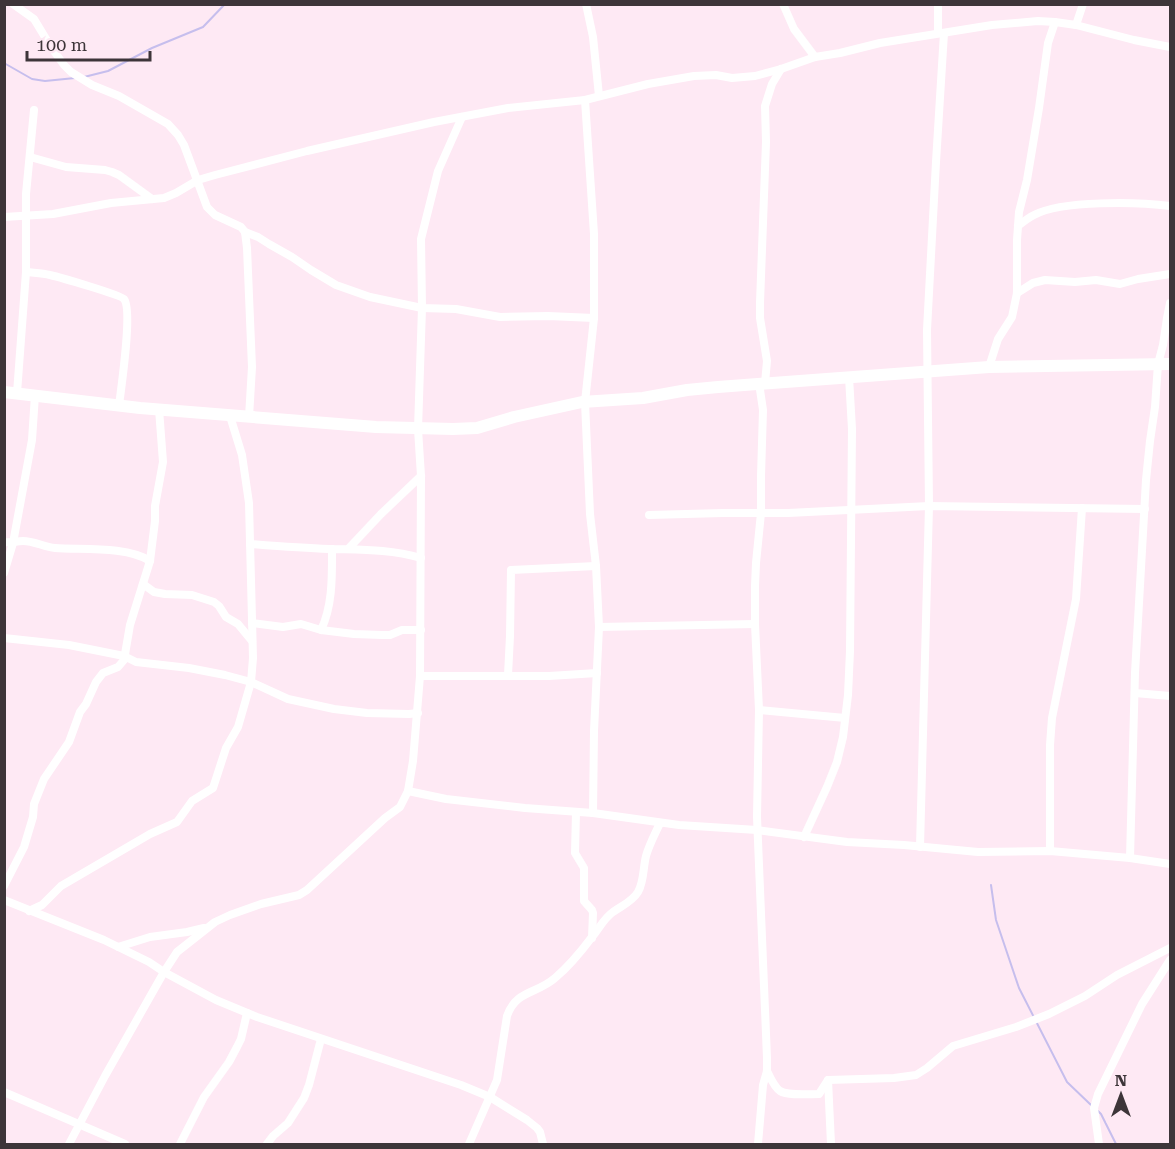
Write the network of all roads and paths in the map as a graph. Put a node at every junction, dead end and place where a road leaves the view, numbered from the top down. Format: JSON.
{"nodes":[{"id":1,"x":13,"y":4,"type":"edge"},
{"id":2,"x":586,"y":4,"type":"edge"},
{"id":3,"x":783,"y":4,"type":"edge"},
{"id":4,"x":938,"y":4,"type":"edge"},
{"id":5,"x":1083,"y":4,"type":"edge"},
{"id":6,"x":1055,"y":22,"type":"junction"},
{"id":7,"x":1076,"y":25,"type":"junction"},
{"id":8,"x":941,"y":33,"type":"junction"},
{"id":9,"x":1170,"y":47,"type":"edge"},
{"id":10,"x":815,"y":57,"type":"junction"},
{"id":11,"x":781,"y":69,"type":"junction"},
{"id":12,"x":599,"y":96,"type":"junction"},
{"id":13,"x":585,"y":100,"type":"junction"},
{"id":14,"x":34,"y":110,"type":"dead end"},
{"id":15,"x":462,"y":117,"type":"junction"},
{"id":16,"x":30,"y":157,"type":"junction"},
{"id":17,"x":198,"y":180,"type":"junction"},
{"id":18,"x":152,"y":199,"type":"junction"},
{"id":19,"x":1170,"y":206,"type":"edge"},
{"id":20,"x":26,"y":216,"type":"junction"},
{"id":21,"x":4,"y":217,"type":"edge"},
{"id":22,"x":1018,"y":226,"type":"junction"},
{"id":23,"x":244,"y":232,"type":"junction"},
{"id":24,"x":26,"y":272,"type":"junction"},
{"id":25,"x":1170,"y":274,"type":"edge"},
{"id":26,"x":1017,"y":293,"type":"junction"},
{"id":27,"x":1170,"y":303,"type":"edge"},
{"id":28,"x":422,"y":308,"type":"junction"},
{"id":29,"x":594,"y":318,"type":"junction"},
{"id":30,"x":1164,"y":364,"type":"edge"},
{"id":31,"x":989,"y":367,"type":"junction"},
{"id":32,"x":928,"y":372,"type":"junction"},
{"id":33,"x":849,"y":377,"type":"junction"},
{"id":34,"x":762,"y":383,"type":"junction"},
{"id":35,"x":11,"y":393,"type":"edge"},
{"id":36,"x":35,"y":395,"type":"junction"},
{"id":37,"x":585,"y":402,"type":"junction"},
{"id":38,"x":119,"y":406,"type":"junction"},
{"id":39,"x":159,"y":409,"type":"junction"},
{"id":40,"x":230,"y":416,"type":"junction"},
{"id":41,"x":249,"y":417,"type":"junction"},
{"id":42,"x":418,"y":429,"type":"junction"},
{"id":43,"x":421,"y":476,"type":"junction"},
{"id":44,"x":929,"y":506,"type":"junction"},
{"id":45,"x":1082,"y":508,"type":"junction"},
{"id":46,"x":852,"y":509,"type":"junction"},
{"id":47,"x":1145,"y":509,"type":"junction"},
{"id":48,"x":761,"y":513,"type":"junction"},
{"id":49,"x":649,"y":515,"type":"dead end"},
{"id":50,"x":9,"y":543,"type":"edge"},
{"id":51,"x":250,"y":544,"type":"junction"},
{"id":52,"x":349,"y":548,"type":"junction"},
{"id":53,"x":332,"y":549,"type":"junction"},
{"id":54,"x":421,"y":558,"type":"junction"},
{"id":55,"x":150,"y":561,"type":"junction"},
{"id":56,"x":596,"y":566,"type":"junction"},
{"id":57,"x":4,"y":573,"type":"edge"},
{"id":58,"x":143,"y":584,"type":"junction"},
{"id":59,"x":252,"y":623,"type":"junction"},
{"id":60,"x":755,"y":624,"type":"junction"},
{"id":61,"x":599,"y":627,"type":"junction"},
{"id":62,"x":321,"y":630,"type":"junction"},
{"id":63,"x":421,"y":630,"type":"junction"},
{"id":64,"x":4,"y":638,"type":"edge"},
{"id":65,"x":252,"y":641,"type":"junction"},
{"id":66,"x":124,"y":656,"type":"junction"},
{"id":67,"x":597,"y":673,"type":"junction"},
{"id":68,"x":508,"y":675,"type":"junction"},
{"id":69,"x":420,"y":676,"type":"junction"},
{"id":70,"x":251,"y":682,"type":"junction"},
{"id":71,"x":1136,"y":693,"type":"junction"},
{"id":72,"x":1170,"y":696,"type":"edge"},
{"id":73,"x":759,"y":710,"type":"junction"},
{"id":74,"x":418,"y":713,"type":"junction"},
{"id":75,"x":845,"y":718,"type":"junction"},
{"id":76,"x":408,"y":791,"type":"junction"},
{"id":77,"x":576,"y":812,"type":"junction"},
{"id":78,"x":593,"y":813,"type":"junction"},
{"id":79,"x":660,"y":823,"type":"junction"},
{"id":80,"x":758,"y":830,"type":"junction"},
{"id":81,"x":804,"y":837,"type":"junction"},
{"id":82,"x":920,"y":847,"type":"junction"},
{"id":83,"x":1050,"y":851,"type":"junction"},
{"id":84,"x":1130,"y":858,"type":"junction"},
{"id":85,"x":1170,"y":864,"type":"edge"},
{"id":86,"x":4,"y":886,"type":"edge"},
{"id":87,"x":4,"y":900,"type":"edge"},
{"id":88,"x":30,"y":911,"type":"junction"},
{"id":89,"x":208,"y":927,"type":"junction"},
{"id":90,"x":592,"y":938,"type":"junction"},
{"id":91,"x":118,"y":947,"type":"junction"},
{"id":92,"x":1170,"y":948,"type":"edge"},
{"id":93,"x":1170,"y":960,"type":"edge"},
{"id":94,"x":164,"y":972,"type":"junction"},
{"id":95,"x":247,"y":1013,"type":"junction"},
{"id":96,"x":321,"y":1039,"type":"junction"},
{"id":97,"x":767,"y":1071,"type":"junction"},
{"id":98,"x":828,"y":1080,"type":"junction"},
{"id":99,"x":4,"y":1092,"type":"edge"},
{"id":100,"x":490,"y":1097,"type":"junction"},
{"id":101,"x":79,"y":1125,"type":"junction"},
{"id":102,"x":69,"y":1144,"type":"edge"},
{"id":103,"x":125,"y":1144,"type":"edge"},
{"id":104,"x":180,"y":1144,"type":"edge"},
{"id":105,"x":267,"y":1144,"type":"edge"},
{"id":106,"x":469,"y":1144,"type":"edge"},
{"id":107,"x":543,"y":1144,"type":"edge"},
{"id":108,"x":758,"y":1144,"type":"edge"},
{"id":109,"x":831,"y":1144,"type":"edge"},
{"id":110,"x":1099,"y":1144,"type":"edge"}],
"edges":[{"from":1,"to":17,"type":"street"},
{"from":2,"to":12,"type":"street"},
{"from":3,"to":10,"type":"street"},
{"from":4,"to":8,"type":"street"},
{"from":5,"to":7,"type":"street"},
{"from":6,"to":7,"type":"street"},
{"from":6,"to":8,"type":"street"},
{"from":6,"to":22,"type":"street"},
{"from":7,"to":9,"type":"street"},
{"from":8,"to":10,"type":"street"},
{"from":8,"to":32,"type":"street"},
{"from":10,"to":11,"type":"street"},
{"from":11,"to":12,"type":"street"},
{"from":11,"to":34,"type":"street"},
{"from":12,"to":13,"type":"street"},
{"from":13,"to":15,"type":"street"},
{"from":13,"to":29,"type":"street"},
{"from":14,"to":16,"type":"street"},
{"from":15,"to":17,"type":"street"},
{"from":15,"to":28,"type":"street"},
{"from":16,"to":18,"type":"street"},
{"from":16,"to":20,"type":"street"},
{"from":17,"to":18,"type":"street"},
{"from":17,"to":23,"type":"street"},
{"from":18,"to":20,"type":"street"},
{"from":19,"to":22,"type":"street"},
{"from":20,"to":21,"type":"street"},
{"from":20,"to":24,"type":"street"},
{"from":22,"to":26,"type":"street"},
{"from":23,"to":28,"type":"street"},
{"from":23,"to":41,"type":"street"},
{"from":24,"to":35,"type":"street"},
{"from":24,"to":38,"type":"street"},
{"from":25,"to":26,"type":"street"},
{"from":26,"to":31,"type":"street"},
{"from":27,"to":30,"type":"street"},
{"from":28,"to":29,"type":"street"},
{"from":28,"to":42,"type":"street"},
{"from":29,"to":37,"type":"street"},
{"from":30,"to":31,"type":"street"},
{"from":30,"to":47,"type":"street"},
{"from":31,"to":32,"type":"street"},
{"from":32,"to":33,"type":"street"},
{"from":32,"to":44,"type":"street"},
{"from":33,"to":34,"type":"street"},
{"from":33,"to":46,"type":"street"},
{"from":34,"to":37,"type":"street"},
{"from":34,"to":48,"type":"street"},
{"from":35,"to":36,"type":"street"},
{"from":36,"to":38,"type":"street"},
{"from":36,"to":50,"type":"street"},
{"from":37,"to":42,"type":"street"},
{"from":37,"to":56,"type":"street"},
{"from":38,"to":39,"type":"street"},
{"from":39,"to":40,"type":"street"},
{"from":39,"to":55,"type":"street"},
{"from":40,"to":41,"type":"street"},
{"from":40,"to":51,"type":"street"},
{"from":41,"to":42,"type":"street"},
{"from":42,"to":43,"type":"street"},
{"from":43,"to":52,"type":"street"},
{"from":43,"to":54,"type":"street"},
{"from":44,"to":45,"type":"street"},
{"from":44,"to":46,"type":"street"},
{"from":44,"to":82,"type":"street"},
{"from":45,"to":47,"type":"street"},
{"from":45,"to":83,"type":"street"},
{"from":46,"to":48,"type":"street"},
{"from":46,"to":75,"type":"street"},
{"from":47,"to":71,"type":"street"},
{"from":48,"to":49,"type":"street"},
{"from":48,"to":60,"type":"street"},
{"from":50,"to":55,"type":"street"},
{"from":50,"to":57,"type":"street"},
{"from":51,"to":53,"type":"street"},
{"from":51,"to":59,"type":"street"},
{"from":52,"to":53,"type":"street"},
{"from":52,"to":54,"type":"street"},
{"from":53,"to":62,"type":"street"},
{"from":54,"to":63,"type":"street"},
{"from":55,"to":58,"type":"street"},
{"from":56,"to":61,"type":"street"},
{"from":56,"to":68,"type":"street"},
{"from":58,"to":65,"type":"street"},
{"from":58,"to":66,"type":"street"},
{"from":59,"to":62,"type":"street"},
{"from":59,"to":65,"type":"street"},
{"from":60,"to":61,"type":"street"},
{"from":60,"to":73,"type":"street"},
{"from":61,"to":67,"type":"street"},
{"from":62,"to":63,"type":"street"},
{"from":63,"to":69,"type":"street"},
{"from":64,"to":66,"type":"street"},
{"from":65,"to":70,"type":"street"},
{"from":66,"to":70,"type":"street"},
{"from":66,"to":86,"type":"street"},
{"from":67,"to":68,"type":"street"},
{"from":67,"to":78,"type":"street"},
{"from":68,"to":69,"type":"street"},
{"from":69,"to":74,"type":"street"},
{"from":70,"to":74,"type":"street"},
{"from":70,"to":88,"type":"street"},
{"from":71,"to":72,"type":"street"},
{"from":71,"to":84,"type":"street"},
{"from":73,"to":75,"type":"street"},
{"from":73,"to":80,"type":"street"},
{"from":74,"to":76,"type":"street"},
{"from":75,"to":81,"type":"street"},
{"from":76,"to":77,"type":"street"},
{"from":76,"to":89,"type":"street"},
{"from":77,"to":78,"type":"street"},
{"from":77,"to":90,"type":"street"},
{"from":78,"to":79,"type":"street"},
{"from":79,"to":80,"type":"street"},
{"from":79,"to":90,"type":"street"},
{"from":80,"to":81,"type":"street"},
{"from":80,"to":97,"type":"street"},
{"from":81,"to":82,"type":"street"},
{"from":82,"to":83,"type":"street"},
{"from":83,"to":84,"type":"street"},
{"from":84,"to":85,"type":"street"},
{"from":87,"to":88,"type":"street"},
{"from":88,"to":91,"type":"street"},
{"from":89,"to":91,"type":"street"},
{"from":89,"to":94,"type":"street"},
{"from":90,"to":100,"type":"street"},
{"from":91,"to":94,"type":"street"},
{"from":92,"to":98,"type":"street"},
{"from":93,"to":110,"type":"street"},
{"from":94,"to":95,"type":"street"},
{"from":94,"to":101,"type":"street"},
{"from":95,"to":96,"type":"street"},
{"from":95,"to":104,"type":"street"},
{"from":96,"to":100,"type":"street"},
{"from":96,"to":105,"type":"street"},
{"from":97,"to":98,"type":"street"},
{"from":97,"to":108,"type":"street"},
{"from":98,"to":109,"type":"street"},
{"from":99,"to":101,"type":"street"},
{"from":100,"to":106,"type":"street"},
{"from":100,"to":107,"type":"street"},
{"from":101,"to":102,"type":"street"},
{"from":101,"to":103,"type":"street"}]}
